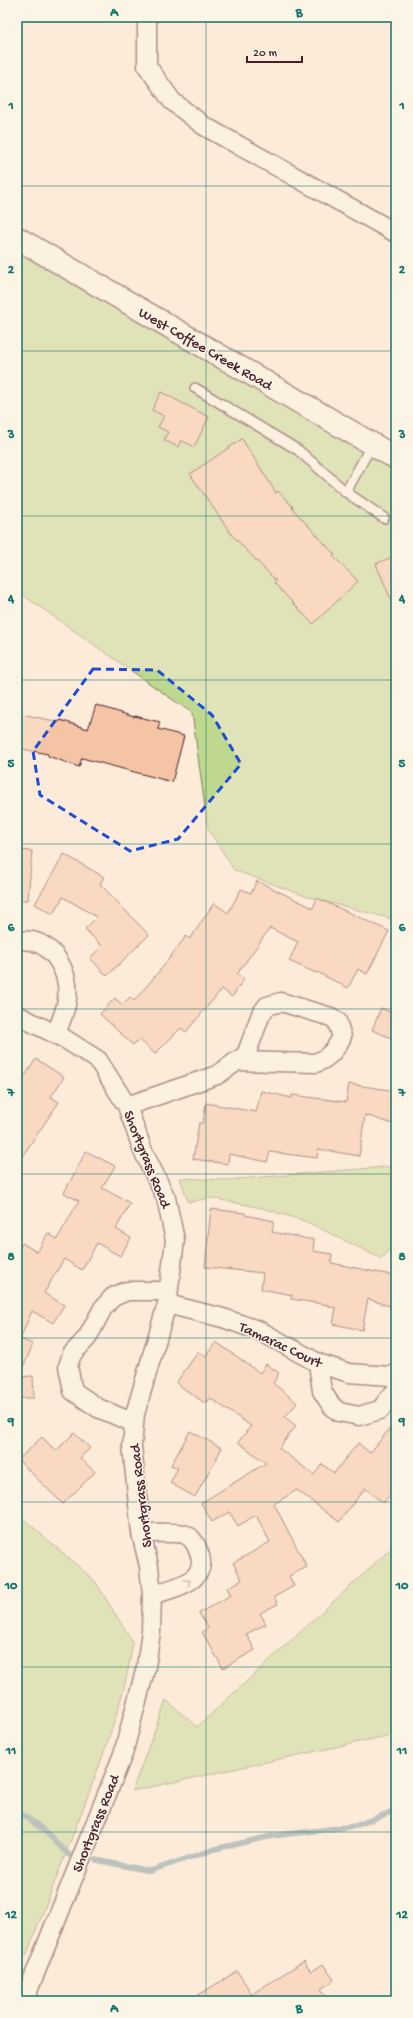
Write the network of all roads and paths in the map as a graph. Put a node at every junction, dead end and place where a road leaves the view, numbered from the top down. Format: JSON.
{"nodes":[{"id":1,"x":147,"y":17,"type":"edge"},
{"id":2,"x":396,"y":232,"type":"edge"},
{"id":3,"x":17,"y":238,"type":"edge"},
{"id":4,"x":195,"y":388,"type":"dead end"},
{"id":5,"x":372,"y":444,"type":"junction"},
{"id":6,"x":396,"y":458,"type":"edge"},
{"id":7,"x":346,"y":492,"type":"junction"},
{"id":8,"x":384,"y":518,"type":"dead end"},
{"id":9,"x":17,"y":940,"type":"edge"},
{"id":10,"x":17,"y":1015,"type":"edge"},
{"id":11,"x":56,"y":1035,"type":"junction"},
{"id":12,"x":236,"y":1061,"type":"junction"},
{"id":13,"x":127,"y":1106,"type":"junction"},
{"id":14,"x":168,"y":1297,"type":"junction"},
{"id":15,"x":318,"y":1363,"type":"junction"},
{"id":16,"x":396,"y":1374,"type":"edge"},
{"id":17,"x":396,"y":1390,"type":"edge"},
{"id":18,"x":134,"y":1423,"type":"junction"},
{"id":19,"x":141,"y":1533,"type":"junction"},
{"id":20,"x":152,"y":1595,"type":"junction"},
{"id":21,"x":24,"y":2001,"type":"edge"}],
"edges":[{"from":1,"to":2,"type":"street"},
{"from":3,"to":5,"type":"street","name":"West Coffee Creek Road"},
{"from":4,"to":7,"type":"lane"},
{"from":5,"to":6,"type":"street","name":"West Coffee Creek Road"},
{"from":5,"to":7,"type":"lane"},
{"from":7,"to":8,"type":"lane"},
{"from":9,"to":11,"type":"street"},
{"from":10,"to":11,"type":"street","name":"Shortgrass Road"},
{"from":11,"to":13,"type":"street","name":"Shortgrass Road"},
{"from":12,"to":12,"type":"street"},
{"from":12,"to":13,"type":"street"},
{"from":13,"to":14,"type":"street","name":"Shortgrass Road"},
{"from":14,"to":15,"type":"street","name":"Tamarac Court"},
{"from":14,"to":18,"type":"street","name":"Shortgrass Road"},
{"from":14,"to":18,"type":"street","name":"Tamarac Court"},
{"from":15,"to":16,"type":"street","name":"Tamarac Court"},
{"from":15,"to":17,"type":"street"},
{"from":18,"to":19,"type":"street","name":"Shortgrass Road"},
{"from":19,"to":20,"type":"street","name":"Shortgrass Road"},
{"from":20,"to":19,"type":"street","one_way":true},
{"from":20,"to":21,"type":"street","name":"Shortgrass Road"}]}
